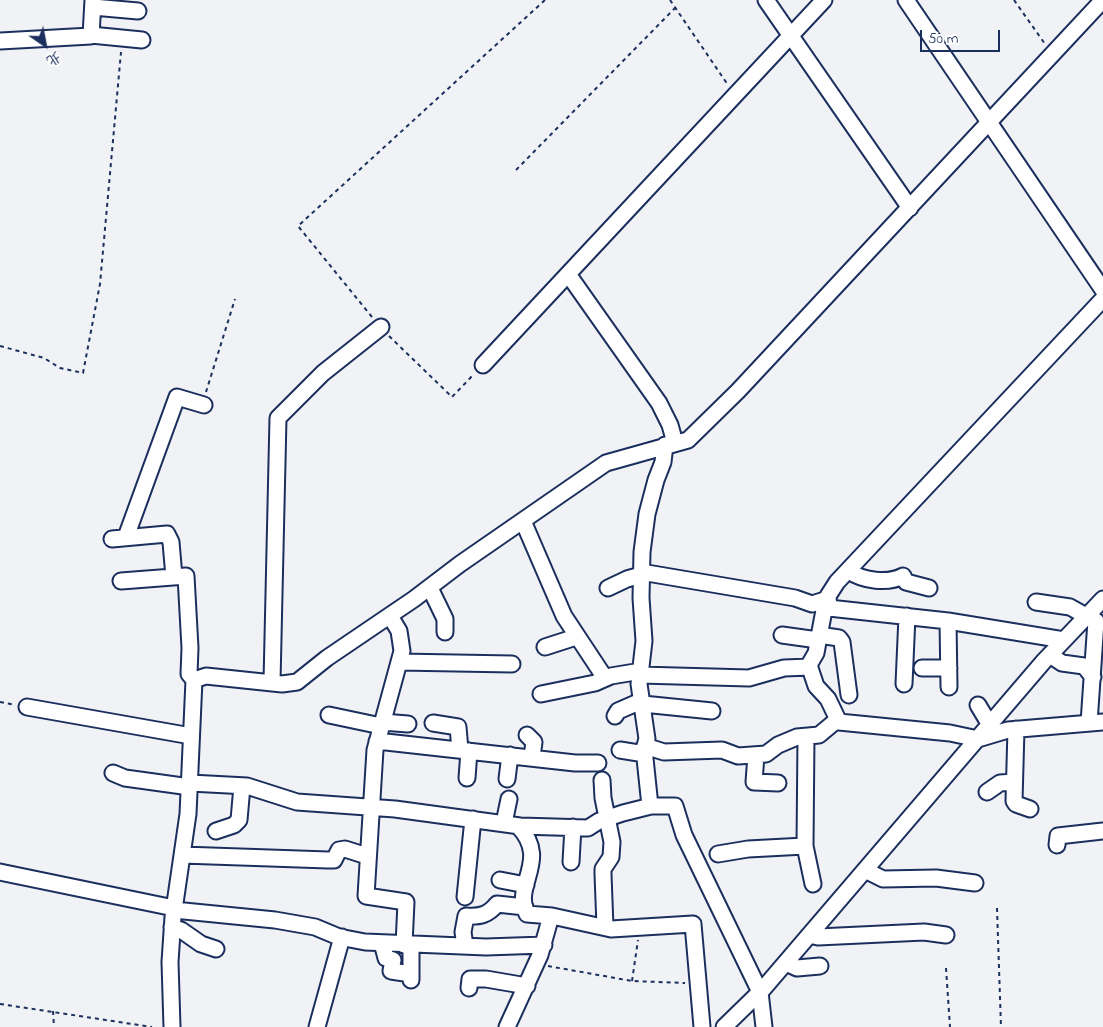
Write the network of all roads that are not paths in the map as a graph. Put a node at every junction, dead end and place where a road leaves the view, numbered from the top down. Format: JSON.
{"nodes":[{"id":1,"x":766,"y":0,"type":"edge"},
{"id":2,"x":824,"y":0,"type":"edge"},
{"id":3,"x":906,"y":0,"type":"edge"},
{"id":4,"x":1102,"y":0,"type":"edge"},
{"id":5,"x":93,"y":3,"type":"edge"},
{"id":6,"x":138,"y":11,"type":"dead end"},
{"id":7,"x":91,"y":34,"type":"junction"},
{"id":8,"x":791,"y":36,"type":"junction"},
{"id":9,"x":142,"y":40,"type":"dead end"},
{"id":10,"x":0,"y":41,"type":"edge"},
{"id":11,"x":988,"y":122,"type":"junction"},
{"id":12,"x":910,"y":208,"type":"junction"},
{"id":13,"x":568,"y":274,"type":"junction"},
{"id":14,"x":1103,"y":290,"type":"edge"},
{"id":15,"x":1103,"y":299,"type":"edge"},
{"id":16,"x":380,"y":327,"type":"dead end"},
{"id":17,"x":483,"y":365,"type":"dead end"},
{"id":18,"x":203,"y":404,"type":"road end"},
{"id":19,"x":670,"y":444,"type":"junction"},
{"id":20,"x":523,"y":521,"type":"junction"},
{"id":21,"x":849,"y":571,"type":"junction"},
{"id":22,"x":641,"y":574,"type":"junction"},
{"id":23,"x":174,"y":577,"type":"junction"},
{"id":24,"x":121,"y":582,"type":"dead end"},
{"id":25,"x":430,"y":588,"type":"junction"},
{"id":26,"x":608,"y":588,"type":"dead end"},
{"id":27,"x":929,"y":588,"type":"dead end"},
{"id":28,"x":1103,"y":599,"type":"edge"},
{"id":29,"x":1036,"y":602,"type":"dead end"},
{"id":30,"x":828,"y":604,"type":"junction"},
{"id":31,"x":390,"y":616,"type":"junction"},
{"id":32,"x":907,"y":616,"type":"junction"},
{"id":33,"x":1095,"y":620,"type":"edge"},
{"id":34,"x":948,"y":621,"type":"junction"},
{"id":35,"x":445,"y":632,"type":"dead end"},
{"id":36,"x":782,"y":635,"type":"dead end"},
{"id":37,"x":576,"y":637,"type":"junction"},
{"id":38,"x":819,"y":637,"type":"junction"},
{"id":39,"x":1064,"y":640,"type":"junction"},
{"id":40,"x":545,"y":648,"type":"dead end"},
{"id":41,"x":1050,"y":655,"type":"junction"},
{"id":42,"x":399,"y":662,"type":"junction"},
{"id":43,"x":512,"y":664,"type":"dead end"},
{"id":44,"x":810,"y":667,"type":"junction"},
{"id":45,"x":922,"y":668,"type":"dead end"},
{"id":46,"x":949,"y":668,"type":"junction"},
{"id":47,"x":640,"y":673,"type":"junction"},
{"id":48,"x":1093,"y":677,"type":"junction"},
{"id":49,"x":605,"y":678,"type":"junction"},
{"id":50,"x":194,"y":680,"type":"junction"},
{"id":51,"x":272,"y":682,"type":"junction"},
{"id":52,"x":904,"y":684,"type":"dead end"},
{"id":53,"x":949,"y":687,"type":"dead end"},
{"id":54,"x":541,"y":694,"type":"dead end"},
{"id":55,"x":849,"y":695,"type":"dead end"},
{"id":56,"x":642,"y":702,"type":"junction"},
{"id":57,"x":978,"y":705,"type":"dead end"},
{"id":58,"x":28,"y":707,"type":"dead end"},
{"id":59,"x":712,"y":711,"type":"dead end"},
{"id":60,"x":329,"y":715,"type":"dead end"},
{"id":61,"x":615,"y":716,"type":"dead end"},
{"id":62,"x":838,"y":720,"type":"junction"},
{"id":63,"x":1096,"y":722,"type":"edge"},
{"id":64,"x":434,"y":723,"type":"dead end"},
{"id":65,"x":381,"y":724,"type":"junction"},
{"id":66,"x":408,"y":724,"type":"dead end"},
{"id":67,"x":990,"y":725,"type":"junction"},
{"id":68,"x":1016,"y":729,"type":"junction"},
{"id":69,"x":527,"y":735,"type":"dead end"},
{"id":70,"x":191,"y":736,"type":"junction"},
{"id":71,"x":806,"y":737,"type":"junction"},
{"id":72,"x":978,"y":739,"type":"junction"},
{"id":73,"x":377,"y":741,"type":"junction"},
{"id":74,"x":620,"y":750,"type":"dead end"},
{"id":75,"x":645,"y":750,"type":"junction"},
{"id":76,"x":465,"y":751,"type":"junction"},
{"id":77,"x":756,"y":755,"type":"junction"},
{"id":78,"x":510,"y":756,"type":"junction"},
{"id":79,"x":532,"y":757,"type":"junction"},
{"id":80,"x":598,"y":763,"type":"dead end"},
{"id":81,"x":113,"y":773,"type":"dead end"},
{"id":82,"x":467,"y":778,"type":"dead end"},
{"id":83,"x":506,"y":780,"type":"dead end"},
{"id":84,"x":602,"y":780,"type":"dead end"},
{"id":85,"x":1014,"y":782,"type":"junction"},
{"id":86,"x":778,"y":783,"type":"dead end"},
{"id":87,"x":190,"y":785,"type":"junction"},
{"id":88,"x":242,"y":786,"type":"junction"},
{"id":89,"x":987,"y":792,"type":"dead end"},
{"id":90,"x":509,"y":799,"type":"dead end"},
{"id":91,"x":650,"y":806,"type":"junction"},
{"id":92,"x":372,"y":808,"type":"junction"},
{"id":93,"x":1030,"y":808,"type":"dead end"},
{"id":94,"x":608,"y":818,"type":"junction"},
{"id":95,"x":473,"y":819,"type":"junction"},
{"id":96,"x":511,"y":825,"type":"junction"},
{"id":97,"x":573,"y":828,"type":"junction"},
{"id":98,"x":216,"y":831,"type":"dead end"},
{"id":99,"x":1103,"y":831,"type":"edge"},
{"id":100,"x":1057,"y":845,"type":"dead end"},
{"id":101,"x":805,"y":846,"type":"junction"},
{"id":102,"x":718,"y":854,"type":"dead end"},
{"id":103,"x":182,"y":855,"type":"junction"},
{"id":104,"x":367,"y":856,"type":"junction"},
{"id":105,"x":570,"y":862,"type":"dead end"},
{"id":106,"x":865,"y":870,"type":"junction"},
{"id":107,"x":0,"y":872,"type":"edge"},
{"id":108,"x":500,"y":880,"type":"dead end"},
{"id":109,"x":975,"y":883,"type":"dead end"},
{"id":110,"x":812,"y":884,"type":"dead end"},
{"id":111,"x":526,"y":885,"type":"junction"},
{"id":112,"x":465,"y":896,"type":"dead end"},
{"id":113,"x":525,"y":907,"type":"junction"},
{"id":114,"x":174,"y":909,"type":"junction"},
{"id":115,"x":552,"y":916,"type":"junction"},
{"id":116,"x":172,"y":927,"type":"junction"},
{"id":117,"x":605,"y":927,"type":"junction"},
{"id":118,"x":809,"y":935,"type":"junction"},
{"id":119,"x":946,"y":935,"type":"dead end"},
{"id":120,"x":342,"y":937,"type":"junction"},
{"id":121,"x":382,"y":943,"type":"junction"},
{"id":122,"x":544,"y":944,"type":"junction"},
{"id":123,"x":408,"y":945,"type":"junction"},
{"id":124,"x":465,"y":946,"type":"junction"},
{"id":125,"x":216,"y":949,"type":"dead end"},
{"id":126,"x":786,"y":962,"type":"junction"},
{"id":127,"x":820,"y":966,"type":"dead end"},
{"id":128,"x":526,"y":986,"type":"junction"},
{"id":129,"x":469,"y":988,"type":"dead end"},
{"id":130,"x":760,"y":992,"type":"junction"},
{"id":131,"x":172,"y":1027,"type":"edge"},
{"id":132,"x":317,"y":1027,"type":"edge"},
{"id":133,"x":507,"y":1027,"type":"edge"},
{"id":134,"x":702,"y":1027,"type":"edge"},
{"id":135,"x":724,"y":1027,"type":"edge"},
{"id":136,"x":764,"y":1027,"type":"edge"}],
"edges":[{"from":1,"to":8,"type":"street"},
{"from":2,"to":8,"type":"street"},
{"from":3,"to":11,"type":"street"},
{"from":4,"to":11,"type":"street"},
{"from":5,"to":6,"type":"street"},
{"from":5,"to":7,"type":"street"},
{"from":7,"to":9,"type":"street"},
{"from":7,"to":10,"type":"street"},
{"from":8,"to":12,"type":"street"},
{"from":8,"to":13,"type":"street"},
{"from":11,"to":12,"type":"street"},
{"from":11,"to":14,"type":"street"},
{"from":12,"to":19,"type":"street"},
{"from":13,"to":17,"type":"street"},
{"from":13,"to":19,"type":"street"},
{"from":15,"to":21,"type":"street"},
{"from":16,"to":51,"type":"street"},
{"from":18,"to":23,"type":"street"},
{"from":19,"to":20,"type":"street"},
{"from":19,"to":22,"type":"street"},
{"from":20,"to":25,"type":"street"},
{"from":20,"to":37,"type":"street"},
{"from":21,"to":27,"type":"street"},
{"from":21,"to":30,"type":"street"},
{"from":22,"to":26,"type":"street"},
{"from":22,"to":30,"type":"street"},
{"from":22,"to":47,"type":"street"},
{"from":23,"to":24,"type":"street"},
{"from":23,"to":50,"type":"street"},
{"from":25,"to":31,"type":"street"},
{"from":25,"to":35,"type":"street"},
{"from":28,"to":33,"type":"street"},
{"from":29,"to":33,"type":"street"},
{"from":30,"to":32,"type":"street"},
{"from":30,"to":38,"type":"street"},
{"from":31,"to":42,"type":"street"},
{"from":31,"to":51,"type":"street"},
{"from":32,"to":34,"type":"street"},
{"from":32,"to":52,"type":"street"},
{"from":33,"to":39,"type":"street"},
{"from":33,"to":48,"type":"street"},
{"from":34,"to":39,"type":"street"},
{"from":34,"to":46,"type":"street"},
{"from":36,"to":38,"type":"street"},
{"from":37,"to":40,"type":"street"},
{"from":37,"to":49,"type":"street"},
{"from":38,"to":44,"type":"street"},
{"from":38,"to":55,"type":"street"},
{"from":39,"to":41,"type":"street"},
{"from":41,"to":48,"type":"street"},
{"from":41,"to":67,"type":"street"},
{"from":42,"to":43,"type":"street"},
{"from":42,"to":65,"type":"street"},
{"from":44,"to":47,"type":"street"},
{"from":44,"to":62,"type":"street"},
{"from":45,"to":46,"type":"street"},
{"from":46,"to":53,"type":"street"},
{"from":47,"to":49,"type":"street"},
{"from":47,"to":56,"type":"street"},
{"from":48,"to":63,"type":"street"},
{"from":49,"to":54,"type":"street"},
{"from":50,"to":51,"type":"street"},
{"from":50,"to":70,"type":"street"},
{"from":56,"to":59,"type":"street"},
{"from":56,"to":61,"type":"street"},
{"from":56,"to":75,"type":"street"},
{"from":57,"to":67,"type":"street"},
{"from":58,"to":70,"type":"street"},
{"from":60,"to":65,"type":"street"},
{"from":62,"to":71,"type":"street"},
{"from":62,"to":72,"type":"street"},
{"from":63,"to":68,"type":"street"},
{"from":64,"to":76,"type":"street"},
{"from":65,"to":66,"type":"street"},
{"from":65,"to":73,"type":"street"},
{"from":67,"to":72,"type":"street"},
{"from":68,"to":72,"type":"street"},
{"from":68,"to":85,"type":"street"},
{"from":69,"to":79,"type":"street"},
{"from":70,"to":87,"type":"street"},
{"from":71,"to":77,"type":"street"},
{"from":71,"to":101,"type":"street"},
{"from":72,"to":106,"type":"street"},
{"from":73,"to":76,"type":"street"},
{"from":73,"to":92,"type":"street"},
{"from":74,"to":75,"type":"street"},
{"from":75,"to":77,"type":"street"},
{"from":75,"to":91,"type":"street"},
{"from":76,"to":78,"type":"street"},
{"from":76,"to":82,"type":"street"},
{"from":77,"to":86,"type":"street"},
{"from":78,"to":79,"type":"street"},
{"from":78,"to":83,"type":"street"},
{"from":79,"to":80,"type":"street"},
{"from":81,"to":87,"type":"street"},
{"from":84,"to":94,"type":"street"},
{"from":85,"to":89,"type":"street"},
{"from":85,"to":93,"type":"street"},
{"from":87,"to":88,"type":"street"},
{"from":87,"to":103,"type":"street"},
{"from":88,"to":92,"type":"street"},
{"from":88,"to":98,"type":"street"},
{"from":90,"to":96,"type":"street"},
{"from":91,"to":94,"type":"street"},
{"from":91,"to":130,"type":"street"},
{"from":92,"to":95,"type":"street"},
{"from":92,"to":104,"type":"street"},
{"from":94,"to":97,"type":"street"},
{"from":94,"to":117,"type":"street"},
{"from":95,"to":96,"type":"street"},
{"from":95,"to":112,"type":"street"},
{"from":96,"to":97,"type":"street"},
{"from":96,"to":111,"type":"street"},
{"from":97,"to":105,"type":"street"},
{"from":99,"to":100,"type":"street"},
{"from":101,"to":102,"type":"street"},
{"from":101,"to":110,"type":"street"},
{"from":103,"to":104,"type":"street"},
{"from":103,"to":114,"type":"street"},
{"from":104,"to":123,"type":"street"},
{"from":106,"to":109,"type":"street"},
{"from":106,"to":118,"type":"street"},
{"from":107,"to":114,"type":"street"},
{"from":108,"to":111,"type":"street"},
{"from":111,"to":113,"type":"street"},
{"from":113,"to":115,"type":"street"},
{"from":113,"to":124,"type":"street"},
{"from":114,"to":116,"type":"street"},
{"from":114,"to":120,"type":"street"},
{"from":115,"to":117,"type":"street"},
{"from":115,"to":122,"type":"street"},
{"from":116,"to":125,"type":"street"},
{"from":116,"to":131,"type":"street"},
{"from":117,"to":134,"type":"street"},
{"from":118,"to":119,"type":"street"},
{"from":118,"to":126,"type":"street"},
{"from":120,"to":121,"type":"street"},
{"from":120,"to":132,"type":"street"},
{"from":121,"to":123,"type":"street"},
{"from":121,"to":123,"type":"street"},
{"from":122,"to":124,"type":"street"},
{"from":122,"to":128,"type":"street"},
{"from":123,"to":124,"type":"street"},
{"from":126,"to":127,"type":"street"},
{"from":126,"to":130,"type":"street"},
{"from":128,"to":129,"type":"street"},
{"from":128,"to":133,"type":"street"},
{"from":130,"to":135,"type":"street"},
{"from":130,"to":136,"type":"street"}]}
